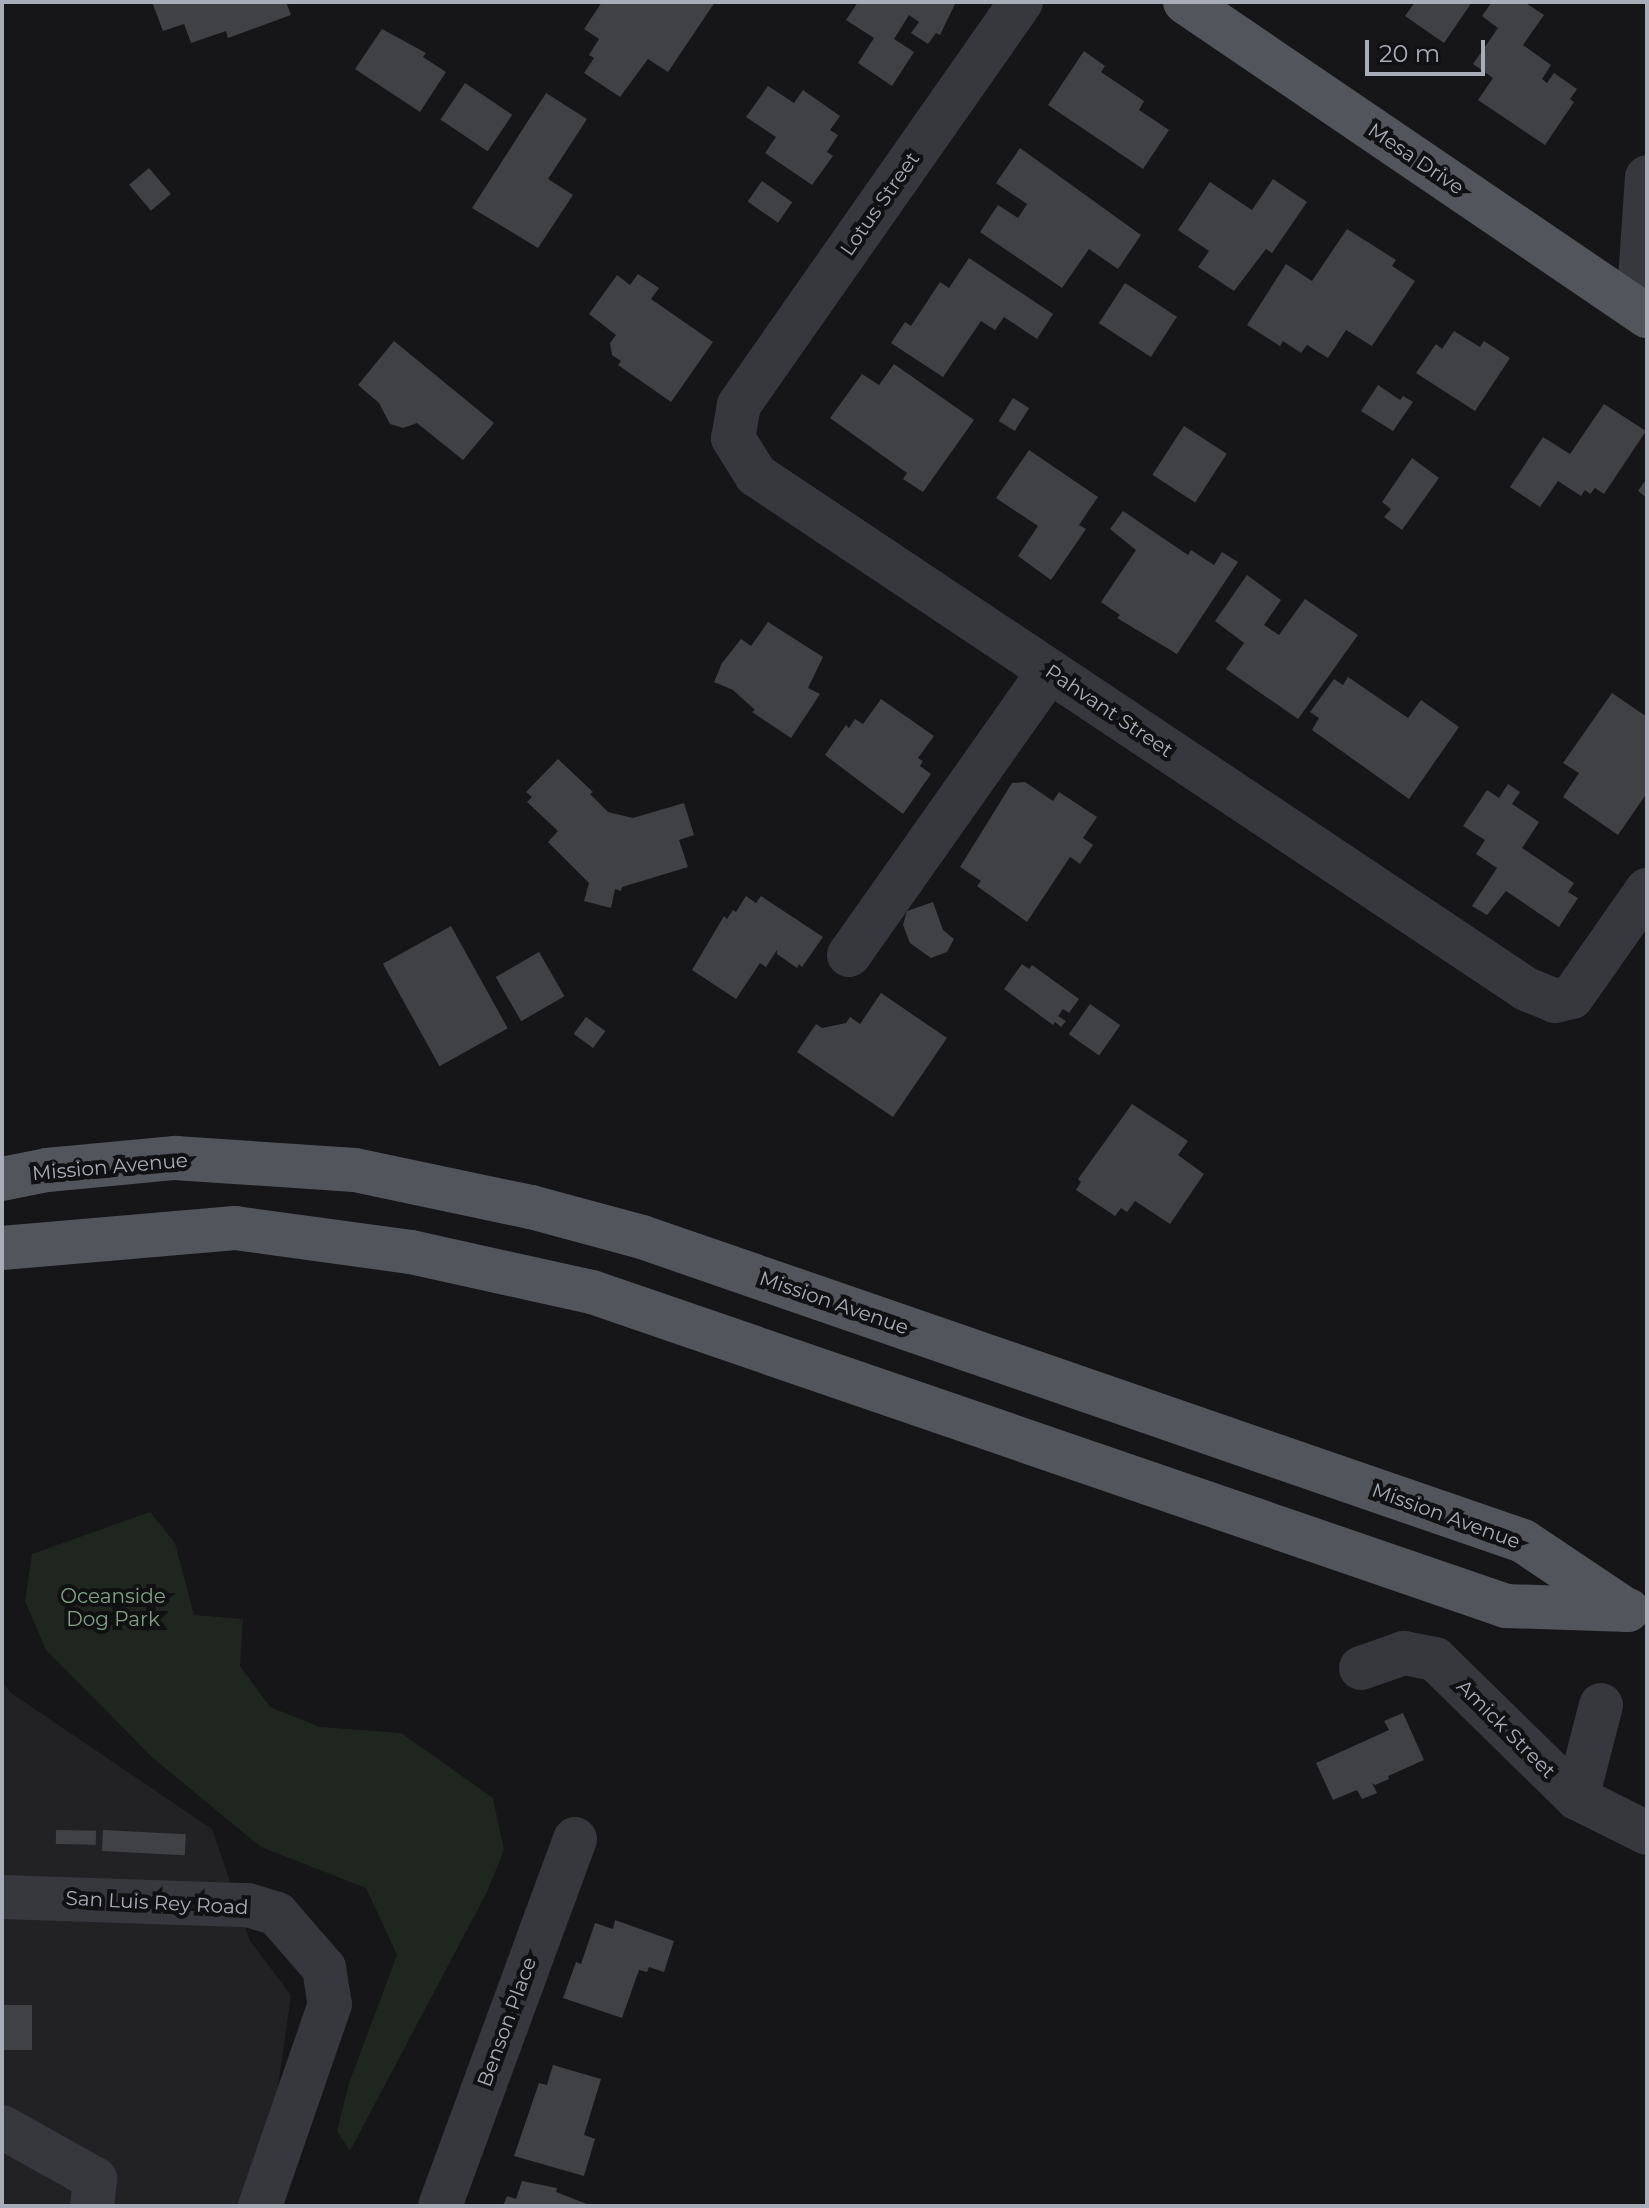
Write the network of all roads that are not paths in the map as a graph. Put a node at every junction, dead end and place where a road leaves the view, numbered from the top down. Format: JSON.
{"nodes":[{"id":1,"x":1021,"y":2,"type":"edge"},
{"id":2,"x":1185,"y":2,"type":"edge"},
{"id":3,"x":1647,"y":177,"type":"edge"},
{"id":4,"x":1642,"y":312,"type":"edge"},
{"id":5,"x":739,"y":405,"type":"joint"},
{"id":6,"x":1049,"y":671,"type":"junction"},
{"id":7,"x":1647,"y":890,"type":"edge"},
{"id":8,"x":849,"y":955,"type":"dead end"},
{"id":9,"x":2,"y":1179,"type":"edge"},
{"id":10,"x":2,"y":1248,"type":"edge"},
{"id":11,"x":1637,"y":1613,"type":"edge"},
{"id":12,"x":1361,"y":1668,"type":"dead end"},
{"id":13,"x":1601,"y":1705,"type":"dead end"},
{"id":14,"x":1577,"y":1798,"type":"junction"},
{"id":15,"x":1647,"y":1833,"type":"edge"},
{"id":16,"x":575,"y":1839,"type":"dead end"},
{"id":17,"x":2,"y":1897,"type":"edge"},
{"id":18,"x":2,"y":2127,"type":"edge"},
{"id":19,"x":92,"y":2206,"type":"edge"},
{"id":20,"x":260,"y":2206,"type":"edge"},
{"id":21,"x":440,"y":2206,"type":"edge"}],
"edges":[{"from":1,"to":5,"type":"street","name":"Lotus Street"},
{"from":2,"to":4,"type":"main road","name":"Mesa Drive"},
{"from":3,"to":4,"type":"street"},
{"from":5,"to":6,"type":"street","name":"Pahvant Street"},
{"from":6,"to":7,"type":"street","name":"Pahvant Street"},
{"from":6,"to":8,"type":"street"},
{"from":9,"to":11,"type":"main road","name":"Mission Avenue"},
{"from":10,"to":11,"type":"main road","name":"Mission Avenue"},
{"from":12,"to":14,"type":"street","name":"Amick Street"},
{"from":13,"to":14,"type":"street"},
{"from":14,"to":15,"type":"street","name":"Amick Street"},
{"from":16,"to":21,"type":"street","name":"Benson Place"},
{"from":17,"to":20,"type":"street","name":"San Luis Rey Road"},
{"from":18,"to":19,"type":"street"}]}
